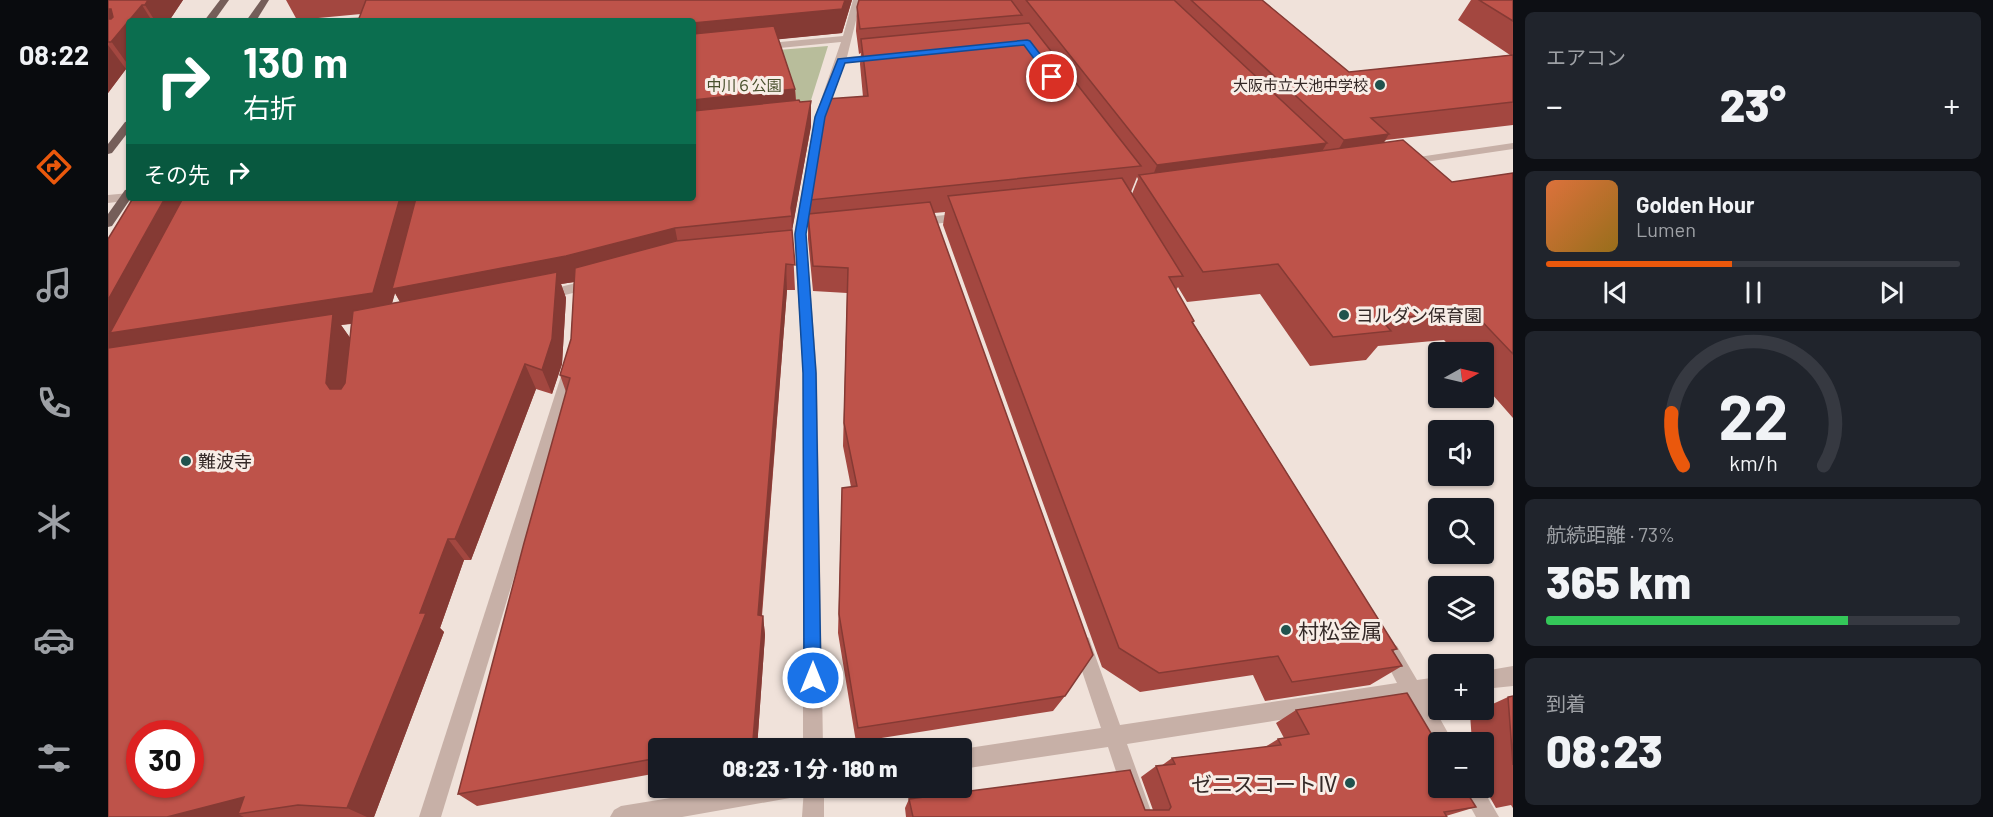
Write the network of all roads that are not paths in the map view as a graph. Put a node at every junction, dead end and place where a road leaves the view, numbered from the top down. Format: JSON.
{"nodes":[{"id":1,"x":225,"y":0,"type":"edge"},
{"id":2,"x":265,"y":0,"type":"edge"},
{"id":3,"x":857,"y":0,"type":"edge"},
{"id":4,"x":211,"y":18,"type":"edge"},
{"id":5,"x":253,"y":18,"type":"edge"},
{"id":6,"x":846,"y":39,"type":"junction"},
{"id":7,"x":752,"y":48,"type":"edge"},
{"id":8,"x":887,"y":56,"type":"edge"},
{"id":9,"x":841,"y":60,"type":"junction"},
{"id":10,"x":126,"y":128,"type":"edge"},
{"id":11,"x":1513,"y":147,"type":"edge"},
{"id":12,"x":108,"y":151,"type":"edge"},
{"id":13,"x":1393,"y":163,"type":"edge"},
{"id":14,"x":126,"y":196,"type":"edge"},
{"id":15,"x":108,"y":199,"type":"edge"},
{"id":16,"x":126,"y":199,"type":"edge"},
{"id":17,"x":980,"y":215,"type":"edge"},
{"id":18,"x":108,"y":223,"type":"edge"},
{"id":19,"x":900,"y":224,"type":"edge"},
{"id":20,"x":606,"y":280,"type":"edge"},
{"id":21,"x":575,"y":289,"type":"junction"},
{"id":22,"x":530,"y":298,"type":"edge"},
{"id":23,"x":574,"y":310,"type":"edge"},
{"id":24,"x":572,"y":353,"type":"edge"},
{"id":25,"x":1078,"y":634,"type":"edge"},
{"id":26,"x":1382,"y":639,"type":"edge"},
{"id":27,"x":1513,"y":676,"type":"edge"},
{"id":28,"x":1494,"y":679,"type":"edge"},
{"id":29,"x":1428,"y":688,"type":"edge"},
{"id":30,"x":1412,"y":690,"type":"junction"},
{"id":31,"x":1437,"y":732,"type":"edge"},
{"id":32,"x":1113,"y":735,"type":"junction"},
{"id":33,"x":813,"y":738,"type":"edge"},
{"id":34,"x":972,"y":757,"type":"edge"},
{"id":35,"x":732,"y":798,"type":"edge"},
{"id":36,"x":813,"y":798,"type":"edge"},
{"id":37,"x":1476,"y":798,"type":"edge"},
{"id":38,"x":430,"y":817,"type":"edge"},
{"id":39,"x":621,"y":817,"type":"edge"},
{"id":40,"x":813,"y":817,"type":"edge"},
{"id":41,"x":1143,"y":817,"type":"edge"},
{"id":42,"x":1488,"y":817,"type":"edge"}],
"edges":[{"from":1,"to":4,"type":"main road"},
{"from":2,"to":5,"type":"main road"},
{"from":3,"to":6,"type":"street"},
{"from":6,"to":7,"type":"street"},
{"from":6,"to":9,"type":"street"},
{"from":8,"to":9,"type":"street"},
{"from":9,"to":33,"type":"street"},
{"from":10,"to":12,"type":"main road"},
{"from":11,"to":13,"type":"street"},
{"from":14,"to":15,"type":"street"},
{"from":16,"to":18,"type":"main road"},
{"from":17,"to":19,"type":"street"},
{"from":20,"to":21,"type":"street"},
{"from":21,"to":22,"type":"street"},
{"from":21,"to":23,"type":"street"},
{"from":24,"to":38,"type":"street"},
{"from":25,"to":32,"type":"street"},
{"from":26,"to":30,"type":"street"},
{"from":27,"to":28,"type":"street"},
{"from":29,"to":30,"type":"street"},
{"from":30,"to":31,"type":"street"},
{"from":30,"to":32,"type":"street"},
{"from":32,"to":34,"type":"street"},
{"from":32,"to":41,"type":"street"},
{"from":35,"to":39,"type":"street"},
{"from":36,"to":40,"type":"street"},
{"from":37,"to":42,"type":"street"}]}
